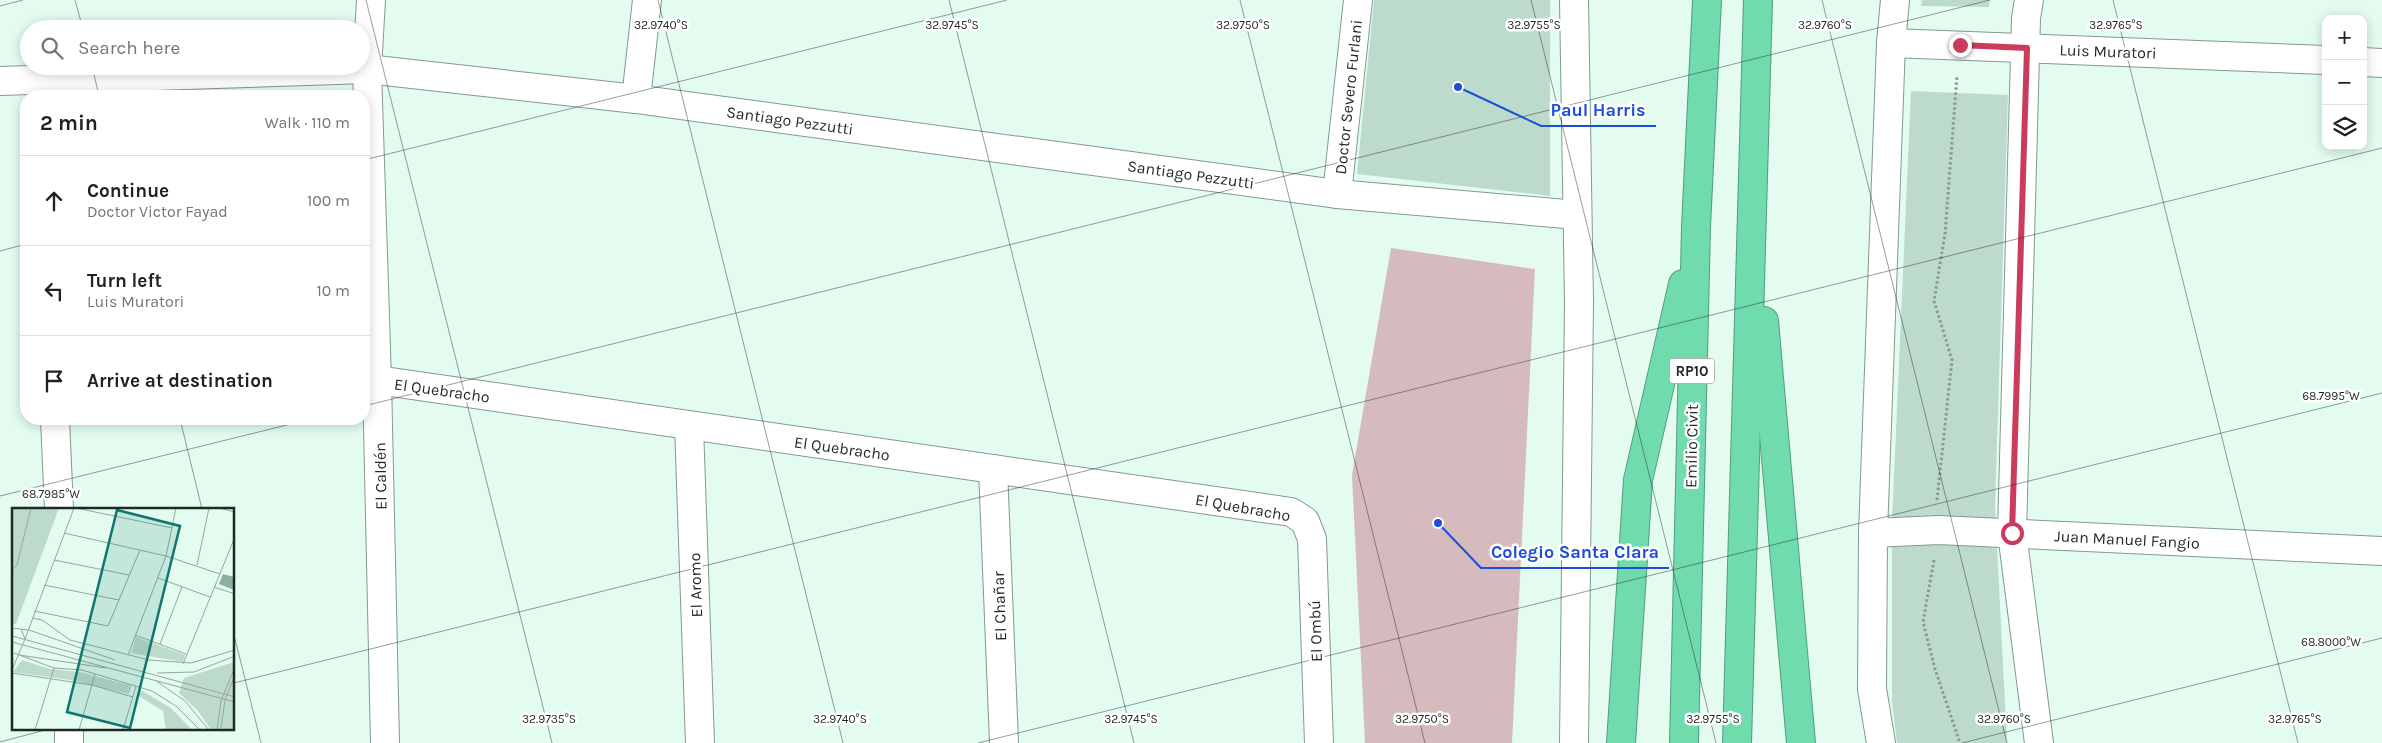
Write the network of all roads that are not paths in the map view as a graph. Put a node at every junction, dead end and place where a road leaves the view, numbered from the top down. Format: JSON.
{"nodes":[{"id":1,"x":371,"y":0,"type":"edge"},
{"id":2,"x":647,"y":0,"type":"edge"},
{"id":3,"x":1358,"y":0,"type":"edge"},
{"id":4,"x":1574,"y":0,"type":"edge"},
{"id":5,"x":1707,"y":0,"type":"edge"},
{"id":6,"x":1758,"y":0,"type":"edge"},
{"id":7,"x":1895,"y":0,"type":"edge"},
{"id":8,"x":2030,"y":0,"type":"edge"},
{"id":9,"x":370,"y":20,"type":"edge"},
{"id":10,"x":1891,"y":43,"type":"junction"},
{"id":11,"x":2027,"y":48,"type":"junction"},
{"id":12,"x":2322,"y":60,"type":"edge"},
{"id":13,"x":2367,"y":62,"type":"edge"},
{"id":14,"x":2382,"y":62,"type":"edge"},
{"id":15,"x":370,"y":69,"type":"edge"},
{"id":16,"x":264,"y":75,"type":"edge"},
{"id":17,"x":367,"y":75,"type":"edge"},
{"id":18,"x":0,"y":81,"type":"edge"},
{"id":19,"x":40,"y":88,"type":"edge"},
{"id":20,"x":368,"y":90,"type":"edge"},
{"id":21,"x":636,"y":99,"type":"junction"},
{"id":22,"x":370,"y":154,"type":"edge"},
{"id":23,"x":1338,"y":194,"type":"junction"},
{"id":24,"x":1753,"y":198,"type":"junction"},
{"id":25,"x":1577,"y":215,"type":"junction"},
{"id":26,"x":1696,"y":226,"type":"junction"},
{"id":27,"x":378,"y":380,"type":"junction"},
{"id":28,"x":55,"y":425,"type":"edge"},
{"id":29,"x":689,"y":426,"type":"junction"},
{"id":30,"x":993,"y":469,"type":"junction"},
{"id":31,"x":59,"y":508,"type":"edge"},
{"id":32,"x":1305,"y":521,"type":"joint"},
{"id":33,"x":1873,"y":533,"type":"junction"},
{"id":34,"x":2012,"y":533,"type":"junction"},
{"id":35,"x":2382,"y":550,"type":"edge"},
{"id":36,"x":69,"y":730,"type":"edge"},
{"id":37,"x":69,"y":743,"type":"edge"},
{"id":38,"x":385,"y":743,"type":"edge"},
{"id":39,"x":700,"y":743,"type":"edge"},
{"id":40,"x":1004,"y":743,"type":"edge"},
{"id":41,"x":1319,"y":743,"type":"edge"},
{"id":42,"x":1574,"y":743,"type":"edge"},
{"id":43,"x":1621,"y":743,"type":"edge"},
{"id":44,"x":1684,"y":743,"type":"edge"},
{"id":45,"x":1737,"y":743,"type":"edge"},
{"id":46,"x":1801,"y":743,"type":"edge"},
{"id":47,"x":1881,"y":743,"type":"edge"},
{"id":48,"x":2039,"y":743,"type":"edge"}],
"edges":[{"from":1,"to":9,"type":"street","name":"El Caldén"},
{"from":2,"to":21,"type":"street"},
{"from":3,"to":23,"type":"street","name":"Doctor Severo Furlani"},
{"from":4,"to":25,"type":"street"},
{"from":5,"to":26,"type":"highway","name":"Emilio Civit","number":"RP10"},
{"from":6,"to":24,"type":"highway"},
{"from":7,"to":10,"type":"street"},
{"from":8,"to":11,"type":"street"},
{"from":10,"to":11,"type":"street","name":"Luis Muratori"},
{"from":10,"to":33,"type":"street"},
{"from":11,"to":12,"type":"street","name":"Luis Muratori"},
{"from":11,"to":34,"type":"street"},
{"from":13,"to":14,"type":"street"},
{"from":15,"to":21,"type":"street","name":"Santiago Pezzutti"},
{"from":16,"to":19,"type":"street","name":"Santiago Pezzutti"},
{"from":17,"to":20,"type":"street","name":"El Caldén"},
{"from":18,"to":19,"type":"street","name":"Santiago Pezzutti"},
{"from":21,"to":23,"type":"street","name":"Santiago Pezzutti"},
{"from":22,"to":27,"type":"street","name":"El Caldén"},
{"from":23,"to":25,"type":"street","name":"Santiago Pezzutti"},
{"from":24,"to":45,"type":"highway"},
{"from":24,"to":46,"type":"highway"},
{"from":25,"to":42,"type":"street"},
{"from":26,"to":43,"type":"highway"},
{"from":26,"to":44,"type":"highway","name":"Emilio Civit","number":"RP10"},
{"from":27,"to":29,"type":"street","name":"El Quebracho"},
{"from":27,"to":38,"type":"street","name":"El Caldén"},
{"from":28,"to":31,"type":"street"},
{"from":29,"to":30,"type":"street","name":"El Quebracho"},
{"from":29,"to":39,"type":"street","name":"El Aromo"},
{"from":30,"to":32,"type":"street","name":"El Quebracho"},
{"from":30,"to":40,"type":"street","name":"El Chañar"},
{"from":32,"to":41,"type":"street","name":"El Ombú"},
{"from":33,"to":34,"type":"street","name":"Juan Manuel Fangio"},
{"from":33,"to":47,"type":"street"},
{"from":34,"to":35,"type":"street","name":"Juan Manuel Fangio"},
{"from":34,"to":48,"type":"street"},
{"from":36,"to":37,"type":"street"}]}
